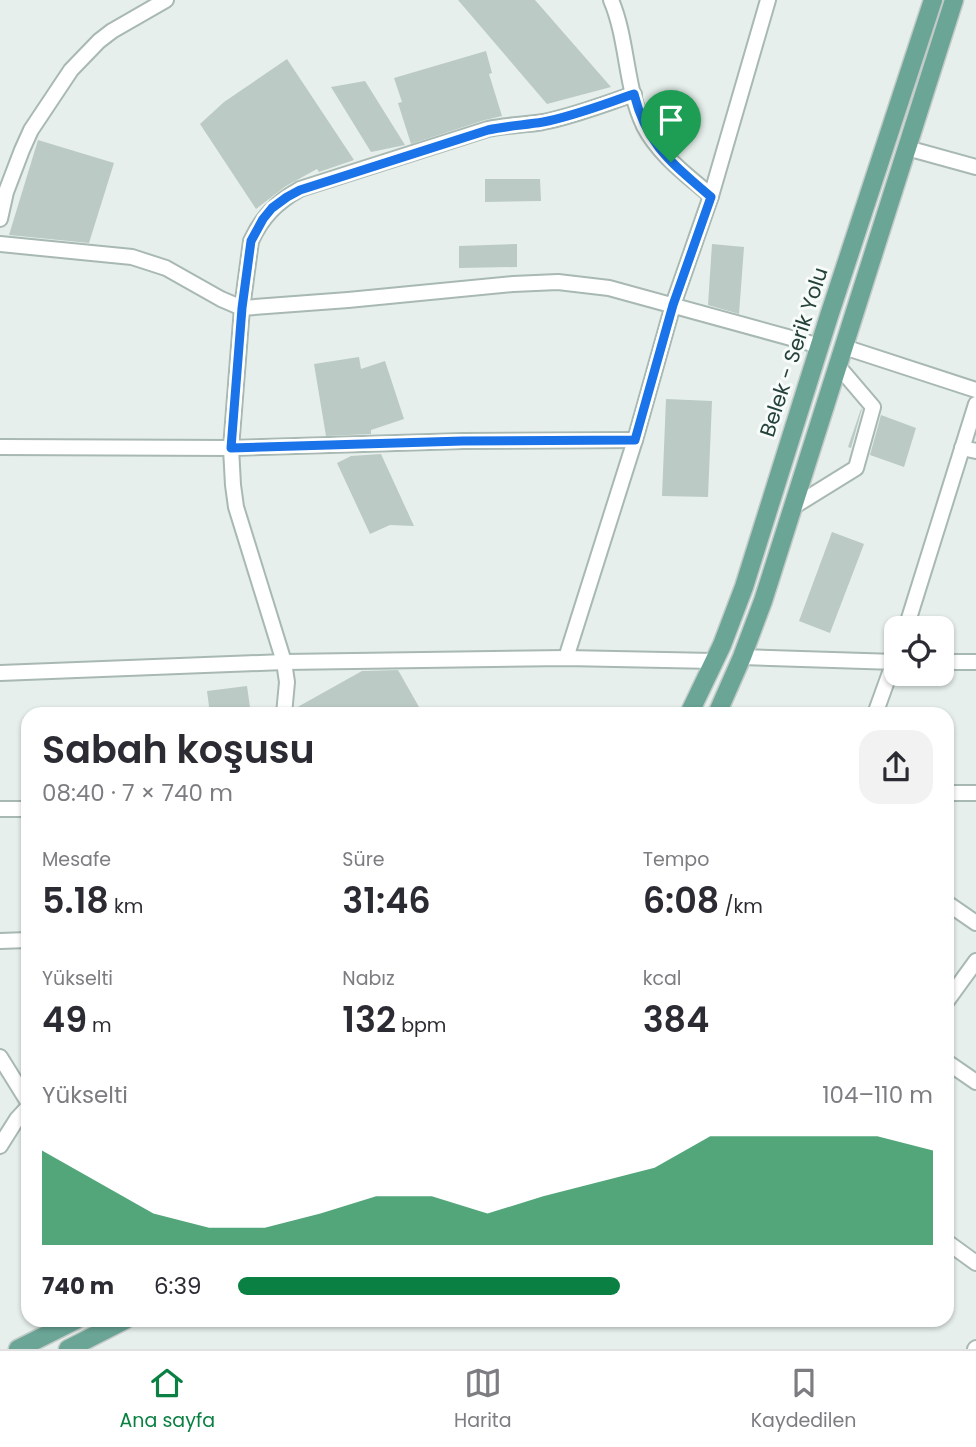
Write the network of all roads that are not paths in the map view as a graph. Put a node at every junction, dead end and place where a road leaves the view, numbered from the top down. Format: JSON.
{"nodes":[{"id":1,"x":166,"y":0,"type":"edge"},
{"id":2,"x":611,"y":0,"type":"edge"},
{"id":3,"x":768,"y":0,"type":"edge"},
{"id":4,"x":933,"y":0,"type":"edge"},
{"id":5,"x":954,"y":0,"type":"edge"},
{"id":6,"x":634,"y":94,"type":"junction"},
{"id":7,"x":907,"y":148,"type":"junction"},
{"id":8,"x":976,"y":167,"type":"edge"},
{"id":9,"x":711,"y":197,"type":"junction"},
{"id":10,"x":0,"y":219,"type":"edge"},
{"id":11,"x":0,"y":244,"type":"edge"},
{"id":12,"x":673,"y":305,"type":"junction"},
{"id":13,"x":242,"y":308,"type":"junction"},
{"id":14,"x":820,"y":346,"type":"junction"},
{"id":15,"x":844,"y":347,"type":"junction"},
{"id":16,"x":838,"y":366,"type":"junction"},
{"id":17,"x":976,"y":390,"type":"edge"},
{"id":18,"x":976,"y":404,"type":"edge"},
{"id":19,"x":635,"y":440,"type":"junction"},
{"id":20,"x":0,"y":447,"type":"edge"},
{"id":21,"x":231,"y":448,"type":"junction"},
{"id":22,"x":969,"y":449,"type":"edge"},
{"id":23,"x":793,"y":507,"type":"junction"},
{"id":24,"x":910,"y":616,"type":"edge"},
{"id":25,"x":742,"y":657,"type":"junction"},
{"id":26,"x":566,"y":658,"type":"junction"},
{"id":27,"x":884,"y":660,"type":"edge"},
{"id":28,"x":714,"y":661,"type":"junction"},
{"id":29,"x":954,"y":662,"type":"edge"},
{"id":30,"x":976,"y":662,"type":"edge"},
{"id":31,"x":284,"y":663,"type":"junction"},
{"id":32,"x":0,"y":673,"type":"edge"},
{"id":33,"x":885,"y":686,"type":"edge"},
{"id":34,"x":285,"y":707,"type":"edge"},
{"id":35,"x":692,"y":707,"type":"edge"},
{"id":36,"x":720,"y":707,"type":"edge"},
{"id":37,"x":878,"y":707,"type":"edge"},
{"id":38,"x":954,"y":793,"type":"edge"},
{"id":39,"x":976,"y":793,"type":"edge"},
{"id":40,"x":0,"y":809,"type":"edge"},
{"id":41,"x":21,"y":809,"type":"edge"},
{"id":42,"x":954,"y":908,"type":"edge"},
{"id":43,"x":976,"y":923,"type":"edge"},
{"id":44,"x":21,"y":940,"type":"edge"},
{"id":45,"x":0,"y":941,"type":"edge"},
{"id":46,"x":976,"y":961,"type":"edge"},
{"id":47,"x":954,"y":991,"type":"edge"},
{"id":48,"x":0,"y":1057,"type":"edge"},
{"id":49,"x":954,"y":1067,"type":"edge"},
{"id":50,"x":976,"y":1082,"type":"edge"},
{"id":51,"x":21,"y":1092,"type":"edge"},
{"id":52,"x":21,"y":1114,"type":"edge"},
{"id":53,"x":0,"y":1146,"type":"edge"},
{"id":54,"x":954,"y":1247,"type":"edge"},
{"id":55,"x":976,"y":1263,"type":"edge"},
{"id":56,"x":62,"y":1327,"type":"edge"},
{"id":57,"x":111,"y":1327,"type":"edge"},
{"id":58,"x":18,"y":1349,"type":"edge"},
{"id":59,"x":68,"y":1349,"type":"edge"}],
"edges":[{"from":1,"to":10,"type":"street"},
{"from":2,"to":6,"type":"street"},
{"from":3,"to":9,"type":"street"},
{"from":4,"to":14,"type":"main road","name":"Belek - Serik Yolu"},
{"from":5,"to":7,"type":"main road"},
{"from":6,"to":9,"type":"street"},
{"from":6,"to":13,"type":"street"},
{"from":7,"to":8,"type":"street"},
{"from":7,"to":15,"type":"main road"},
{"from":9,"to":12,"type":"street"},
{"from":11,"to":13,"type":"street"},
{"from":12,"to":13,"type":"street"},
{"from":12,"to":14,"type":"street"},
{"from":12,"to":19,"type":"street"},
{"from":13,"to":21,"type":"street"},
{"from":14,"to":28,"type":"main road","name":"Belek - Serik Yolu"},
{"from":15,"to":16,"type":"main road"},
{"from":15,"to":17,"type":"street"},
{"from":16,"to":23,"type":"main road"},
{"from":16,"to":23,"type":"street"},
{"from":18,"to":22,"type":"street"},
{"from":19,"to":21,"type":"street"},
{"from":19,"to":26,"type":"street"},
{"from":20,"to":21,"type":"street"},
{"from":21,"to":31,"type":"street"},
{"from":22,"to":24,"type":"street"},
{"from":23,"to":25,"type":"main road"},
{"from":25,"to":27,"type":"street"},
{"from":25,"to":36,"type":"main road"},
{"from":26,"to":28,"type":"street"},
{"from":26,"to":31,"type":"street"},
{"from":28,"to":35,"type":"main road","name":"Belek - Serik Yolu"},
{"from":29,"to":30,"type":"street"},
{"from":31,"to":32,"type":"street"},
{"from":31,"to":34,"type":"street"},
{"from":33,"to":37,"type":"street"},
{"from":38,"to":39,"type":"street"},
{"from":40,"to":41,"type":"street"},
{"from":42,"to":43,"type":"street"},
{"from":44,"to":45,"type":"street"},
{"from":46,"to":47,"type":"street"},
{"from":48,"to":51,"type":"street"},
{"from":49,"to":50,"type":"street"},
{"from":52,"to":53,"type":"street"},
{"from":54,"to":55,"type":"street"},
{"from":56,"to":58,"type":"main road"},
{"from":57,"to":59,"type":"main road"}]}
